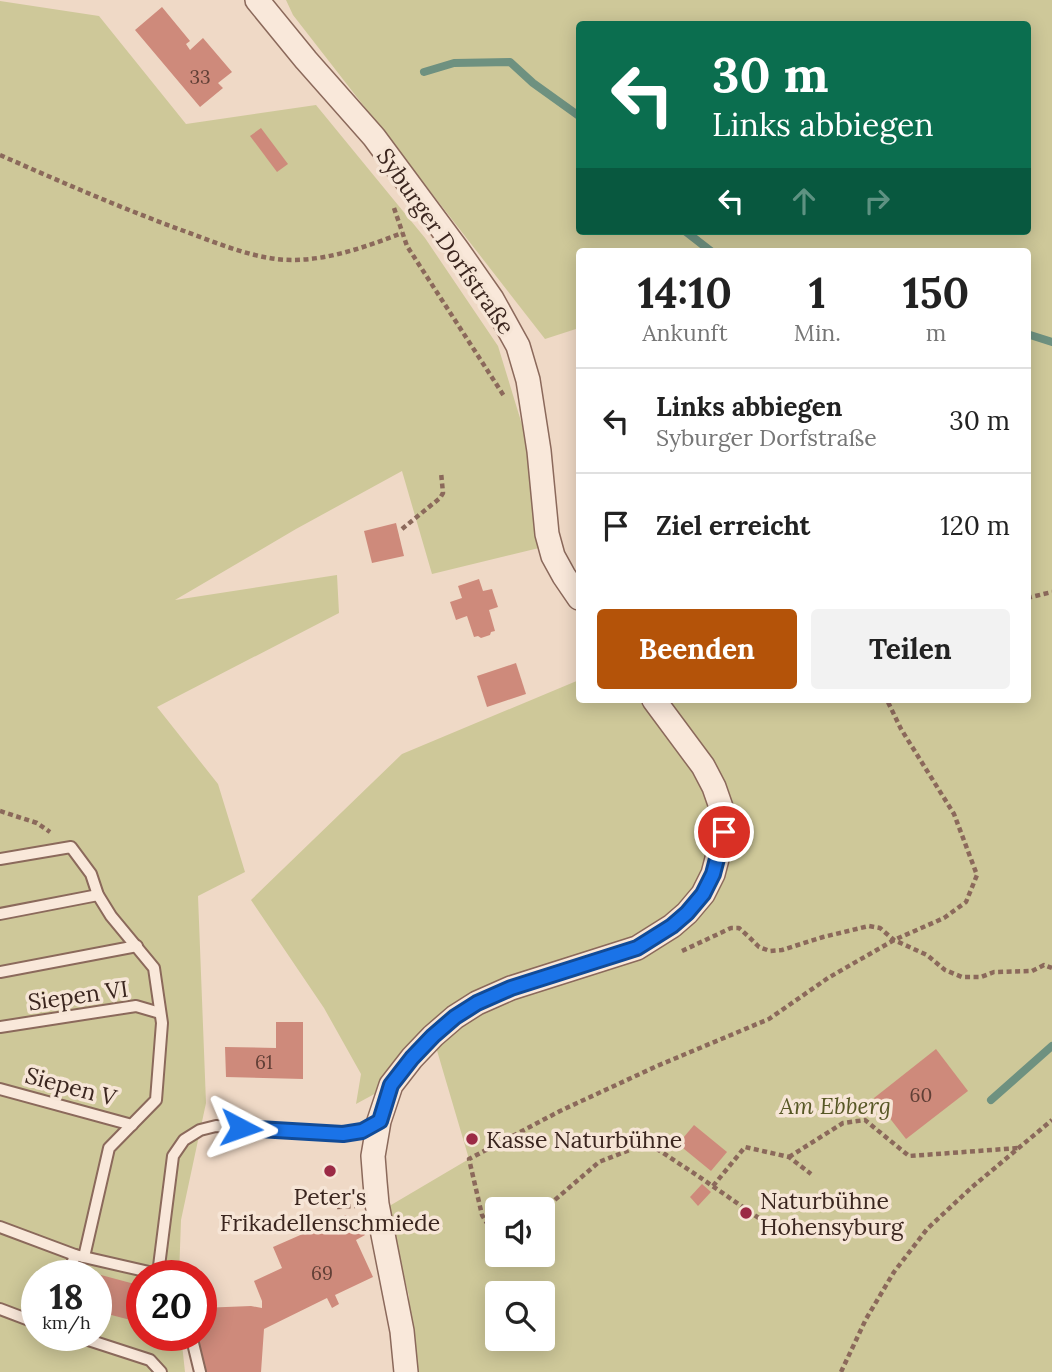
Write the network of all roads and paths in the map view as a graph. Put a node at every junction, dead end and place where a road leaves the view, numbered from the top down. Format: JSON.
{"nodes":[{"id":1,"x":257,"y":0,"type":"edge"},
{"id":2,"x":0,"y":155,"type":"edge"},
{"id":3,"x":510,"y":405,"type":"dead end"},
{"id":4,"x":441,"y":472,"type":"dead end"},
{"id":5,"x":402,"y":528,"type":"dead end"},
{"id":6,"x":1052,"y":592,"type":"edge"},
{"id":7,"x":576,"y":594,"type":"edge"},
{"id":8,"x":1031,"y":597,"type":"edge"},
{"id":9,"x":656,"y":703,"type":"edge"},
{"id":10,"x":888,"y":703,"type":"edge"},
{"id":11,"x":0,"y":811,"type":"edge"},
{"id":12,"x":71,"y":847,"type":"junction"},
{"id":13,"x":0,"y":859,"type":"edge"},
{"id":14,"x":98,"y":895,"type":"junction"},
{"id":15,"x":0,"y":914,"type":"edge"},
{"id":16,"x":894,"y":940,"type":"junction"},
{"id":17,"x":137,"y":946,"type":"junction"},
{"id":18,"x":674,"y":954,"type":"dead end"},
{"id":19,"x":1052,"y":968,"type":"edge"},
{"id":20,"x":0,"y":972,"type":"edge"},
{"id":21,"x":160,"y":1013,"type":"junction"},
{"id":22,"x":0,"y":1027,"type":"edge"},
{"id":23,"x":0,"y":1089,"type":"edge"},
{"id":24,"x":1052,"y":1120,"type":"edge"},
{"id":25,"x":380,"y":1121,"type":"junction"},
{"id":26,"x":132,"y":1125,"type":"junction"},
{"id":27,"x":1018,"y":1148,"type":"junction"},
{"id":28,"x":789,"y":1157,"type":"junction"},
{"id":29,"x":811,"y":1174,"type":"dead end"},
{"id":30,"x":713,"y":1186,"type":"junction"},
{"id":31,"x":555,"y":1200,"type":"edge"},
{"id":32,"x":485,"y":1220,"type":"edge"},
{"id":33,"x":0,"y":1227,"type":"edge"},
{"id":34,"x":779,"y":1232,"type":"dead end"},
{"id":35,"x":80,"y":1256,"type":"junction"},
{"id":36,"x":78,"y":1260,"type":"edge"},
{"id":37,"x":161,"y":1260,"type":"edge"},
{"id":38,"x":126,"y":1267,"type":"edge"},
{"id":39,"x":0,"y":1309,"type":"edge"},
{"id":40,"x":21,"y":1317,"type":"edge"},
{"id":41,"x":112,"y":1348,"type":"edge"},
{"id":42,"x":195,"y":1351,"type":"edge"},
{"id":43,"x":161,"y":1372,"type":"edge"},
{"id":44,"x":200,"y":1372,"type":"edge"},
{"id":45,"x":406,"y":1372,"type":"edge"},
{"id":46,"x":842,"y":1372,"type":"edge"}],
"edges":[{"from":1,"to":7,"type":"street","name":"Syburger Dorfstraße"},
{"from":2,"to":3,"type":"path"},
{"from":4,"to":5,"type":"path"},
{"from":6,"to":8,"type":"path"},
{"from":9,"to":25,"type":"street"},
{"from":10,"to":16,"type":"path"},
{"from":11,"to":12,"type":"path"},
{"from":12,"to":13,"type":"lane"},
{"from":12,"to":14,"type":"lane"},
{"from":14,"to":15,"type":"lane"},
{"from":14,"to":17,"type":"lane"},
{"from":16,"to":18,"type":"path"},
{"from":16,"to":19,"type":"path"},
{"from":16,"to":32,"type":"path"},
{"from":17,"to":20,"type":"lane"},
{"from":17,"to":21,"type":"lane"},
{"from":21,"to":22,"type":"lane","name":"Siepen VI"},
{"from":21,"to":26,"type":"lane"},
{"from":23,"to":26,"type":"lane","name":"Siepen V"},
{"from":24,"to":27,"type":"path"},
{"from":25,"to":37,"type":"lane"},
{"from":25,"to":45,"type":"street"},
{"from":26,"to":35,"type":"lane"},
{"from":27,"to":28,"type":"path"},
{"from":27,"to":46,"type":"path"},
{"from":28,"to":29,"type":"path"},
{"from":28,"to":30,"type":"path"},
{"from":30,"to":31,"type":"path"},
{"from":30,"to":34,"type":"path"},
{"from":33,"to":35,"type":"lane"},
{"from":35,"to":36,"type":"lane"},
{"from":35,"to":38,"type":"lane"},
{"from":39,"to":40,"type":"lane"},
{"from":41,"to":43,"type":"lane"},
{"from":42,"to":44,"type":"lane"}]}
